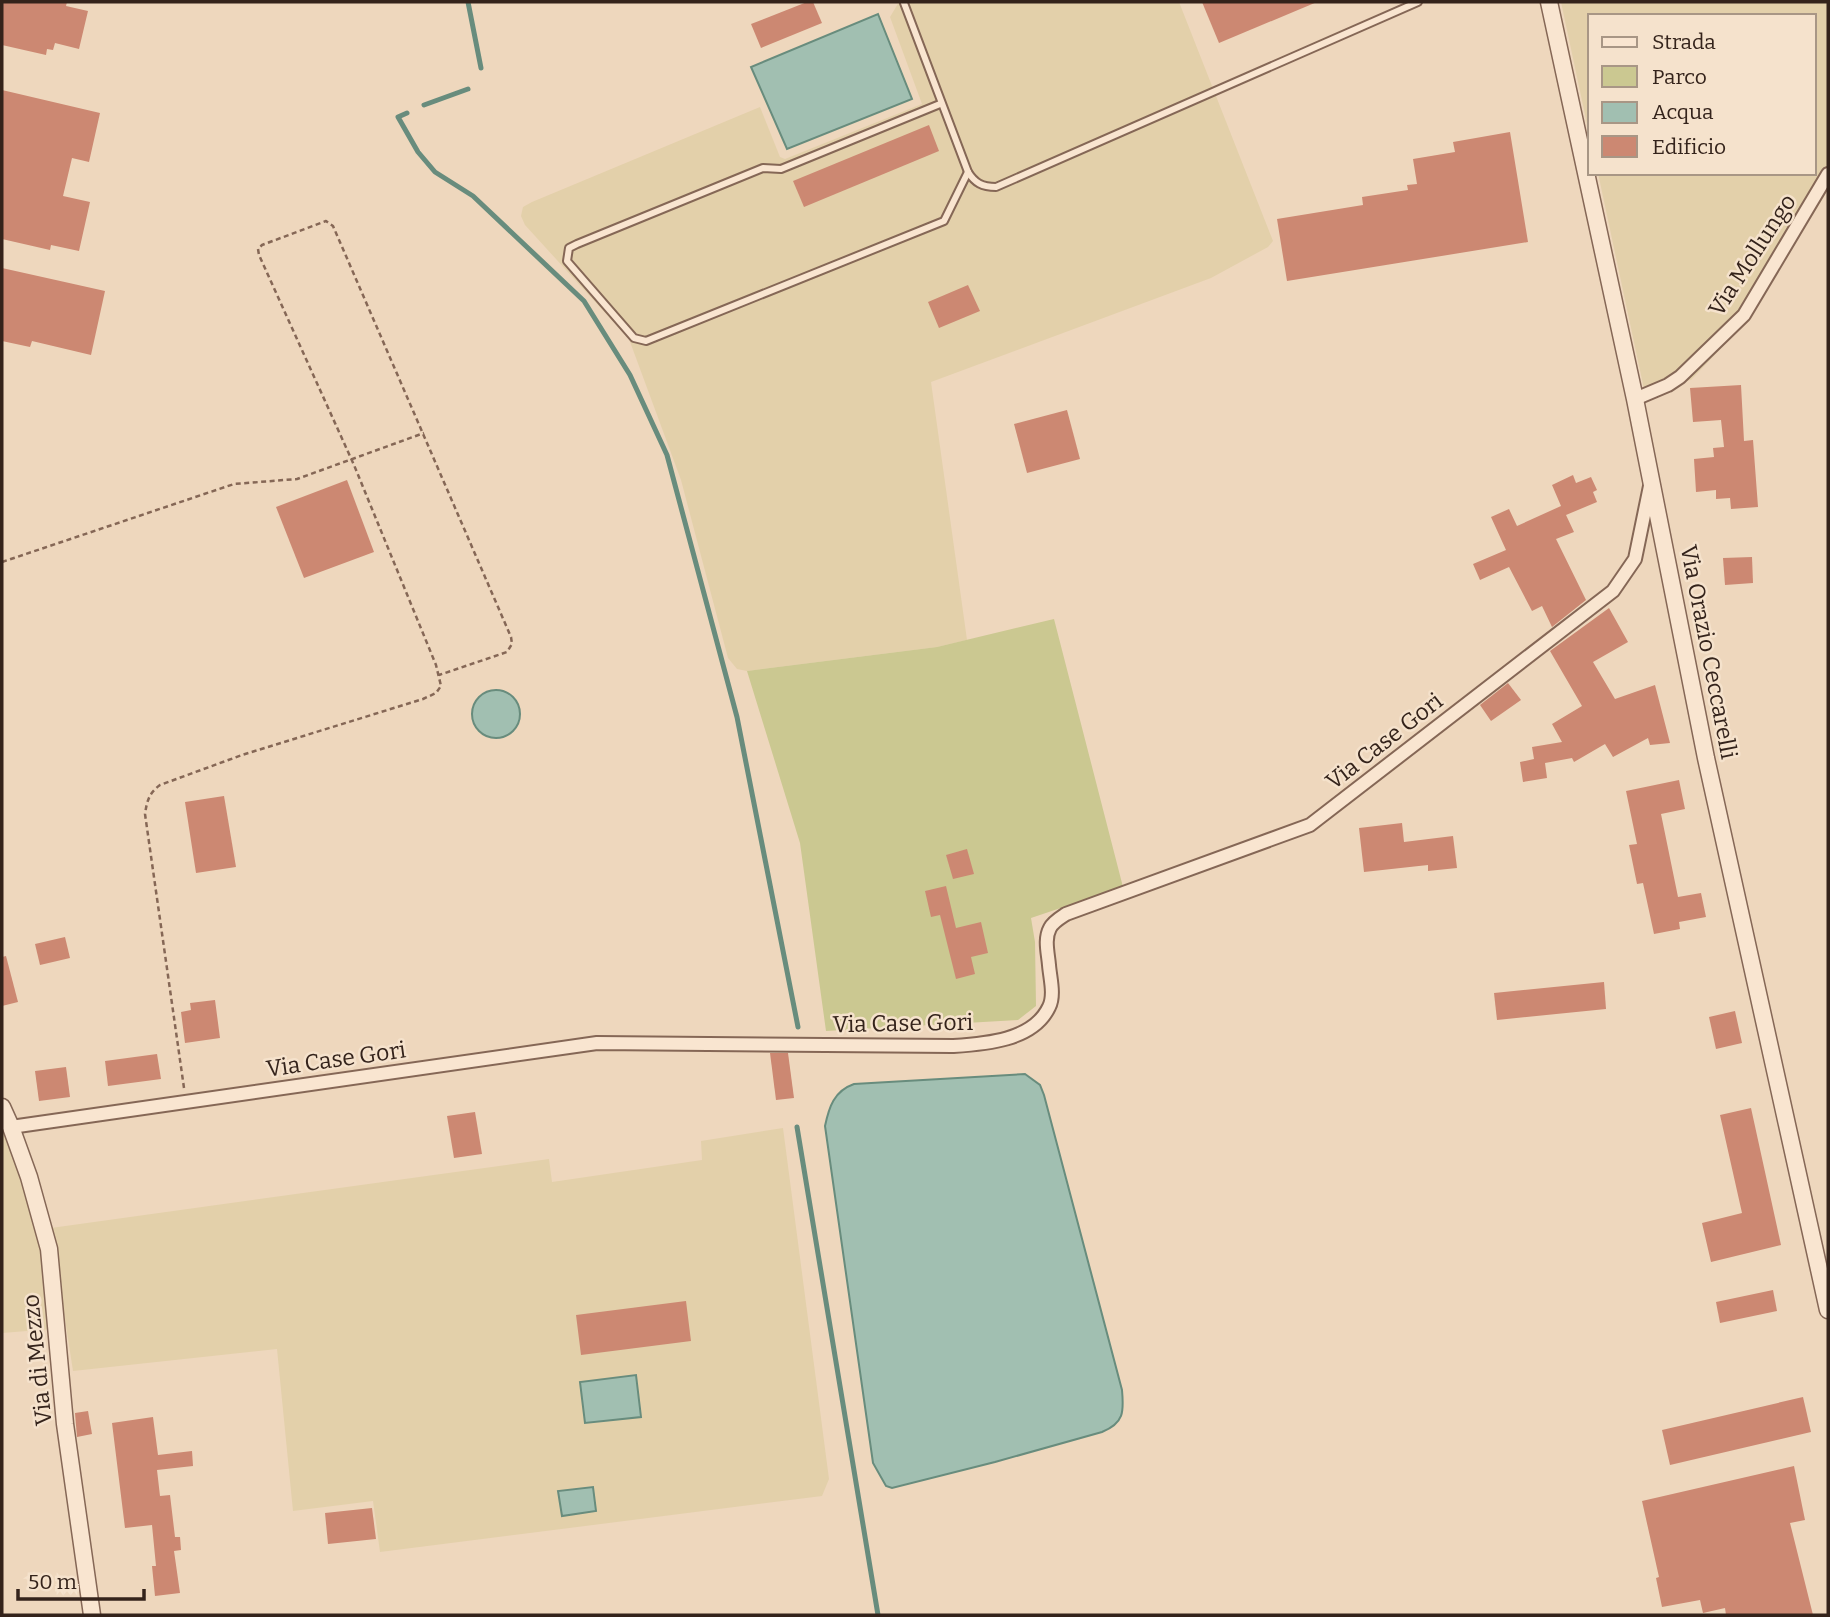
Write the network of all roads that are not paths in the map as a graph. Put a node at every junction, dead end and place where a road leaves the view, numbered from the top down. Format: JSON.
{"nodes":[{"id":1,"x":1418,"y":2,"type":"edge"},
{"id":2,"x":1549,"y":2,"type":"edge"},
{"id":3,"x":904,"y":3,"type":"edge"},
{"id":4,"x":940,"y":104,"type":"junction"},
{"id":5,"x":968,"y":172,"type":"junction"},
{"id":6,"x":1828,"y":174,"type":"edge"},
{"id":7,"x":1635,"y":399,"type":"junction"},
{"id":8,"x":1651,"y":478,"type":"junction"},
{"id":9,"x":2,"y":1107,"type":"edge"},
{"id":10,"x":12,"y":1127,"type":"junction"},
{"id":11,"x":1828,"y":1310,"type":"edge"},
{"id":12,"x":92,"y":1615,"type":"edge"}],
"edges":[{"from":1,"to":5,"type":"lane"},
{"from":2,"to":7,"type":"street","name":"Via Orazio Ceccarelli"},
{"from":3,"to":4,"type":"lane"},
{"from":4,"to":5,"type":"lane"},
{"from":4,"to":5,"type":"lane"},
{"from":6,"to":7,"type":"street","name":"Via Mollungo"},
{"from":7,"to":8,"type":"street","name":"Via Orazio Ceccarelli"},
{"from":8,"to":10,"type":"street","name":"Via Case Gori"},
{"from":8,"to":11,"type":"street","name":"Via Orazio Ceccarelli"},
{"from":9,"to":10,"type":"street","name":"Via di Mezzo"},
{"from":10,"to":12,"type":"street","name":"Via di Mezzo"}]}
